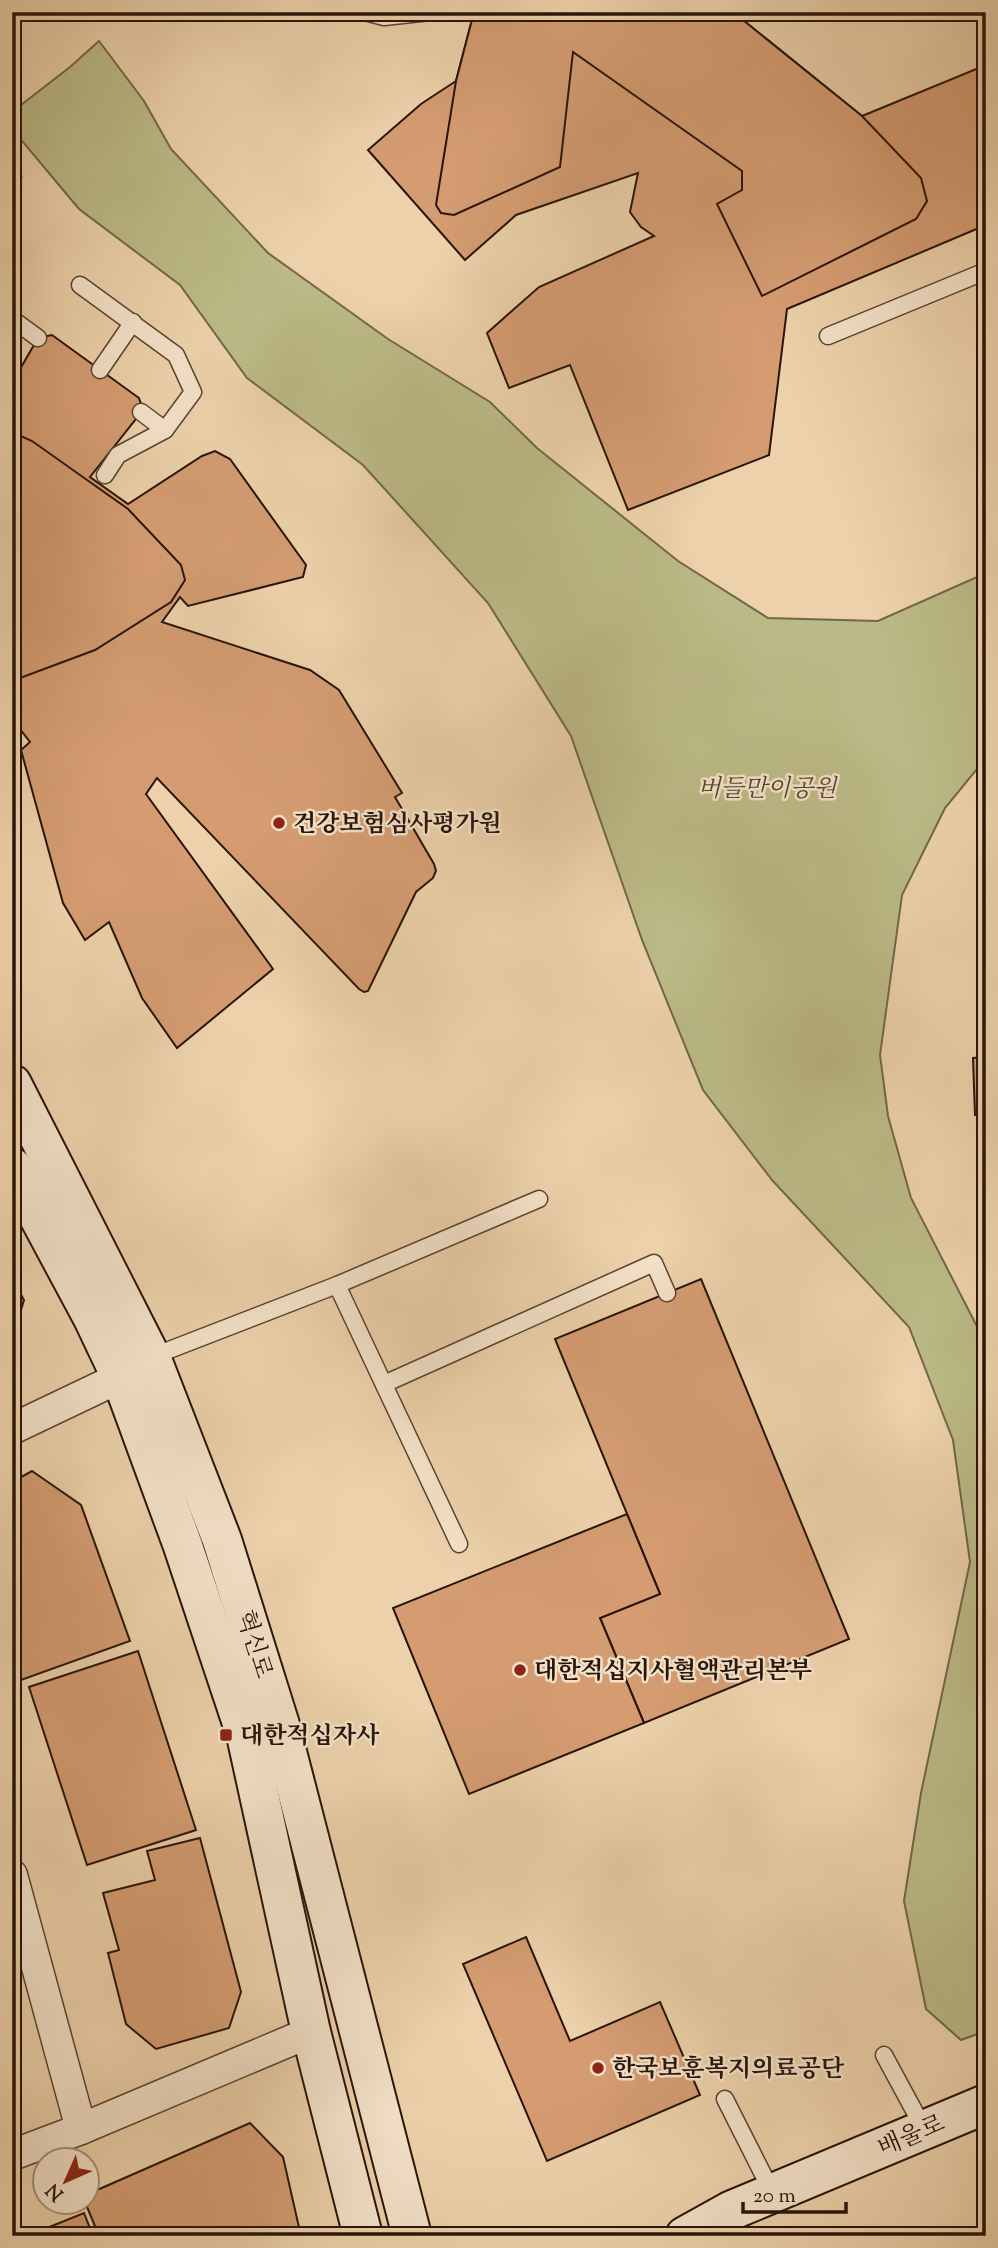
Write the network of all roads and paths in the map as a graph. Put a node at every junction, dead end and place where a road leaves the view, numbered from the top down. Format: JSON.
{"nodes":[{"id":1,"x":365,"y":12,"type":"edge"},
{"id":2,"x":430,"y":12,"type":"edge"},
{"id":3,"x":986,"y":271,"type":"edge"},
{"id":4,"x":80,"y":285,"type":"dead end"},
{"id":5,"x":12,"y":319,"type":"edge"},
{"id":6,"x":133,"y":322,"type":"junction"},
{"id":7,"x":828,"y":336,"type":"dead end"},
{"id":8,"x":38,"y":338,"type":"dead end"},
{"id":9,"x":100,"y":370,"type":"dead end"},
{"id":10,"x":141,"y":412,"type":"dead end"},
{"id":11,"x":165,"y":430,"type":"junction"},
{"id":12,"x":105,"y":474,"type":"dead end"},
{"id":13,"x":12,"y":1084,"type":"edge"},
{"id":14,"x":12,"y":1167,"type":"edge"},
{"id":15,"x":539,"y":1199,"type":"dead end"},
{"id":16,"x":337,"y":1285,"type":"junction"},
{"id":17,"x":667,"y":1293,"type":"dead end"},
{"id":18,"x":136,"y":1367,"type":"junction"},
{"id":19,"x":384,"y":1384,"type":"junction"},
{"id":20,"x":12,"y":1429,"type":"edge"},
{"id":21,"x":459,"y":1544,"type":"dead end"},
{"id":22,"x":12,"y":1875,"type":"edge"},
{"id":23,"x":311,"y":2032,"type":"junction"},
{"id":24,"x":884,"y":2054,"type":"dead end"},
{"id":25,"x":725,"y":2099,"type":"dead end"},
{"id":26,"x":986,"y":2104,"type":"edge"},
{"id":27,"x":81,"y":2129,"type":"junction"},
{"id":28,"x":924,"y":2129,"type":"junction"},
{"id":29,"x":12,"y":2155,"type":"edge"},
{"id":30,"x":773,"y":2194,"type":"junction"},
{"id":31,"x":363,"y":2236,"type":"edge"},
{"id":32,"x":412,"y":2236,"type":"edge"},
{"id":33,"x":685,"y":2236,"type":"edge"}],
"edges":[{"from":1,"to":2,"type":"lane"},
{"from":3,"to":7,"type":"lane"},
{"from":4,"to":6,"type":"lane"},
{"from":5,"to":8,"type":"lane"},
{"from":6,"to":9,"type":"lane"},
{"from":6,"to":11,"type":"lane"},
{"from":10,"to":11,"type":"lane"},
{"from":11,"to":12,"type":"lane"},
{"from":13,"to":18,"type":"street","name":"혁신로"},
{"from":14,"to":18,"type":"street","name":"혁신로"},
{"from":15,"to":16,"type":"lane"},
{"from":16,"to":18,"type":"lane"},
{"from":16,"to":19,"type":"lane"},
{"from":17,"to":19,"type":"lane"},
{"from":18,"to":20,"type":"street"},
{"from":18,"to":23,"type":"street","name":"혁신로"},
{"from":18,"to":32,"type":"street","name":"혁신로"},
{"from":19,"to":21,"type":"lane"},
{"from":22,"to":27,"type":"street"},
{"from":23,"to":27,"type":"street"},
{"from":23,"to":31,"type":"street","name":"혁신로"},
{"from":24,"to":28,"type":"lane"},
{"from":25,"to":30,"type":"lane"},
{"from":26,"to":28,"type":"street","name":"배울로"},
{"from":27,"to":29,"type":"street"},
{"from":28,"to":30,"type":"street","name":"배울로"},
{"from":30,"to":33,"type":"street","name":"배울로"}]}
